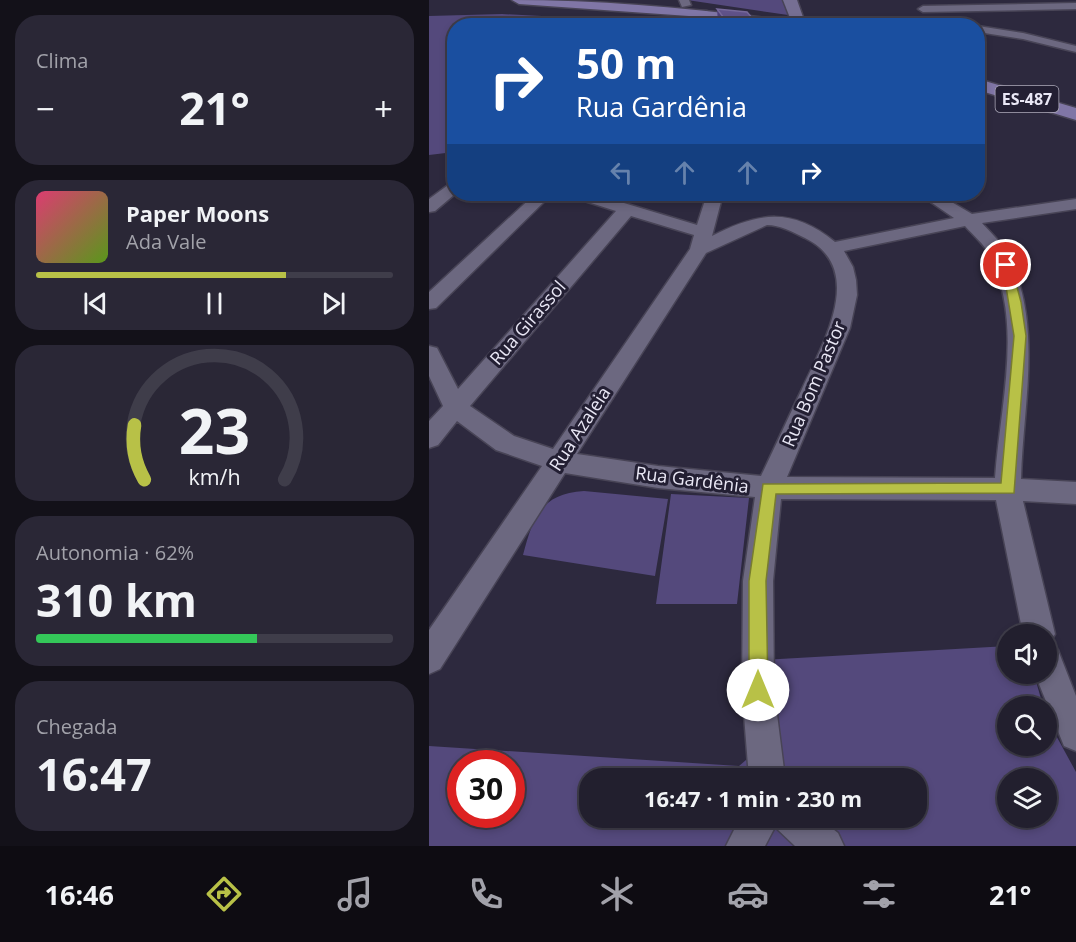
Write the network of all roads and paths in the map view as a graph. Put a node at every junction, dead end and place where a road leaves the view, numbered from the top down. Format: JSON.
{"nodes":[{"id":1,"x":519,"y":0,"type":"edge"},
{"id":2,"x":791,"y":0,"type":"edge"},
{"id":3,"x":914,"y":0,"type":"edge"},
{"id":4,"x":575,"y":2,"type":"edge"},
{"id":5,"x":685,"y":2,"type":"edge"},
{"id":6,"x":1055,"y":6,"type":"junction"},
{"id":7,"x":1076,"y":6,"type":"edge"},
{"id":8,"x":1000,"y":7,"type":"junction"},
{"id":9,"x":650,"y":8,"type":"junction"},
{"id":10,"x":923,"y":9,"type":"junction"},
{"id":11,"x":704,"y":15,"type":"junction"},
{"id":12,"x":700,"y":18,"type":"edge"},
{"id":13,"x":707,"y":18,"type":"edge"},
{"id":14,"x":746,"y":18,"type":"edge"},
{"id":15,"x":773,"y":18,"type":"edge"},
{"id":16,"x":789,"y":18,"type":"edge"},
{"id":17,"x":930,"y":18,"type":"edge"},
{"id":18,"x":1069,"y":19,"type":"dead end"},
{"id":19,"x":985,"y":30,"type":"edge"},
{"id":20,"x":1023,"y":36,"type":"junction"},
{"id":21,"x":1076,"y":49,"type":"edge"},
{"id":22,"x":985,"y":86,"type":"edge"},
{"id":23,"x":1076,"y":114,"type":"edge"},
{"id":24,"x":447,"y":192,"type":"edge"},
{"id":25,"x":537,"y":201,"type":"edge"},
{"id":26,"x":603,"y":201,"type":"edge"},
{"id":27,"x":713,"y":201,"type":"edge"},
{"id":28,"x":940,"y":201,"type":"edge"},
{"id":29,"x":1076,"y":204,"type":"edge"},
{"id":30,"x":429,"y":207,"type":"edge"},
{"id":31,"x":628,"y":208,"type":"junction"},
{"id":32,"x":969,"y":220,"type":"junction"},
{"id":33,"x":702,"y":241,"type":"junction"},
{"id":34,"x":834,"y":248,"type":"junction"},
{"id":35,"x":429,"y":303,"type":"edge"},
{"id":36,"x":429,"y":353,"type":"edge"},
{"id":37,"x":456,"y":408,"type":"junction"},
{"id":38,"x":429,"y":438,"type":"edge"},
{"id":39,"x":559,"y":462,"type":"junction"},
{"id":40,"x":769,"y":488,"type":"junction"},
{"id":41,"x":1008,"y":489,"type":"junction"},
{"id":42,"x":1076,"y":493,"type":"edge"},
{"id":43,"x":1037,"y":624,"type":"edge"},
{"id":44,"x":429,"y":658,"type":"edge"},
{"id":45,"x":1056,"y":684,"type":"edge"},
{"id":46,"x":1076,"y":734,"type":"edge"},
{"id":47,"x":766,"y":768,"type":"edge"},
{"id":48,"x":754,"y":828,"type":"edge"},
{"id":49,"x":802,"y":828,"type":"edge"},
{"id":50,"x":744,"y":846,"type":"edge"},
{"id":51,"x":825,"y":846,"type":"edge"}],
"edges":[{"from":1,"to":4,"type":"main road"},
{"from":2,"to":16,"type":"main road"},
{"from":3,"to":10,"type":"street"},
{"from":4,"to":9,"type":"main road"},
{"from":5,"to":9,"type":"main road"},
{"from":5,"to":15,"type":"main road"},
{"from":6,"to":7,"type":"street"},
{"from":6,"to":8,"type":"street"},
{"from":6,"to":18,"type":"street"},
{"from":8,"to":10,"type":"street"},
{"from":8,"to":20,"type":"street"},
{"from":9,"to":11,"type":"main road"},
{"from":10,"to":17,"type":"street"},
{"from":11,"to":12,"type":"street"},
{"from":11,"to":13,"type":"street"},
{"from":11,"to":14,"type":"main road"},
{"from":19,"to":20,"type":"street"},
{"from":20,"to":21,"type":"street"},
{"from":22,"to":23,"type":"main road","number":"ES-487"},
{"from":24,"to":30,"type":"street"},
{"from":25,"to":35,"type":"street"},
{"from":26,"to":31,"type":"street"},
{"from":27,"to":33,"type":"street","name":"Rua Azaleia"},
{"from":28,"to":32,"type":"street"},
{"from":29,"to":32,"type":"street"},
{"from":31,"to":33,"type":"street"},
{"from":31,"to":37,"type":"street","name":"Rua Girassol"},
{"from":32,"to":34,"type":"street"},
{"from":32,"to":41,"type":"street"},
{"from":33,"to":34,"type":"street"},
{"from":33,"to":39,"type":"street","name":"Rua Azaleia"},
{"from":34,"to":40,"type":"street","name":"Rua Bom Pastor"},
{"from":36,"to":37,"type":"street","name":"Rua Gardênia"},
{"from":37,"to":38,"type":"street","name":"Rua Girassol"},
{"from":37,"to":39,"type":"street","name":"Rua Gardênia"},
{"from":39,"to":40,"type":"street","name":"Rua Gardênia"},
{"from":39,"to":44,"type":"street","name":"Rua Azaleia"},
{"from":40,"to":41,"type":"street","name":"Rua Gardênia"},
{"from":40,"to":47,"type":"street","name":"Rua Bom Pastor"},
{"from":41,"to":42,"type":"street","name":"Rua Gardênia"},
{"from":41,"to":43,"type":"street"},
{"from":45,"to":46,"type":"street"},
{"from":48,"to":50,"type":"street"},
{"from":49,"to":51,"type":"street"}]}
